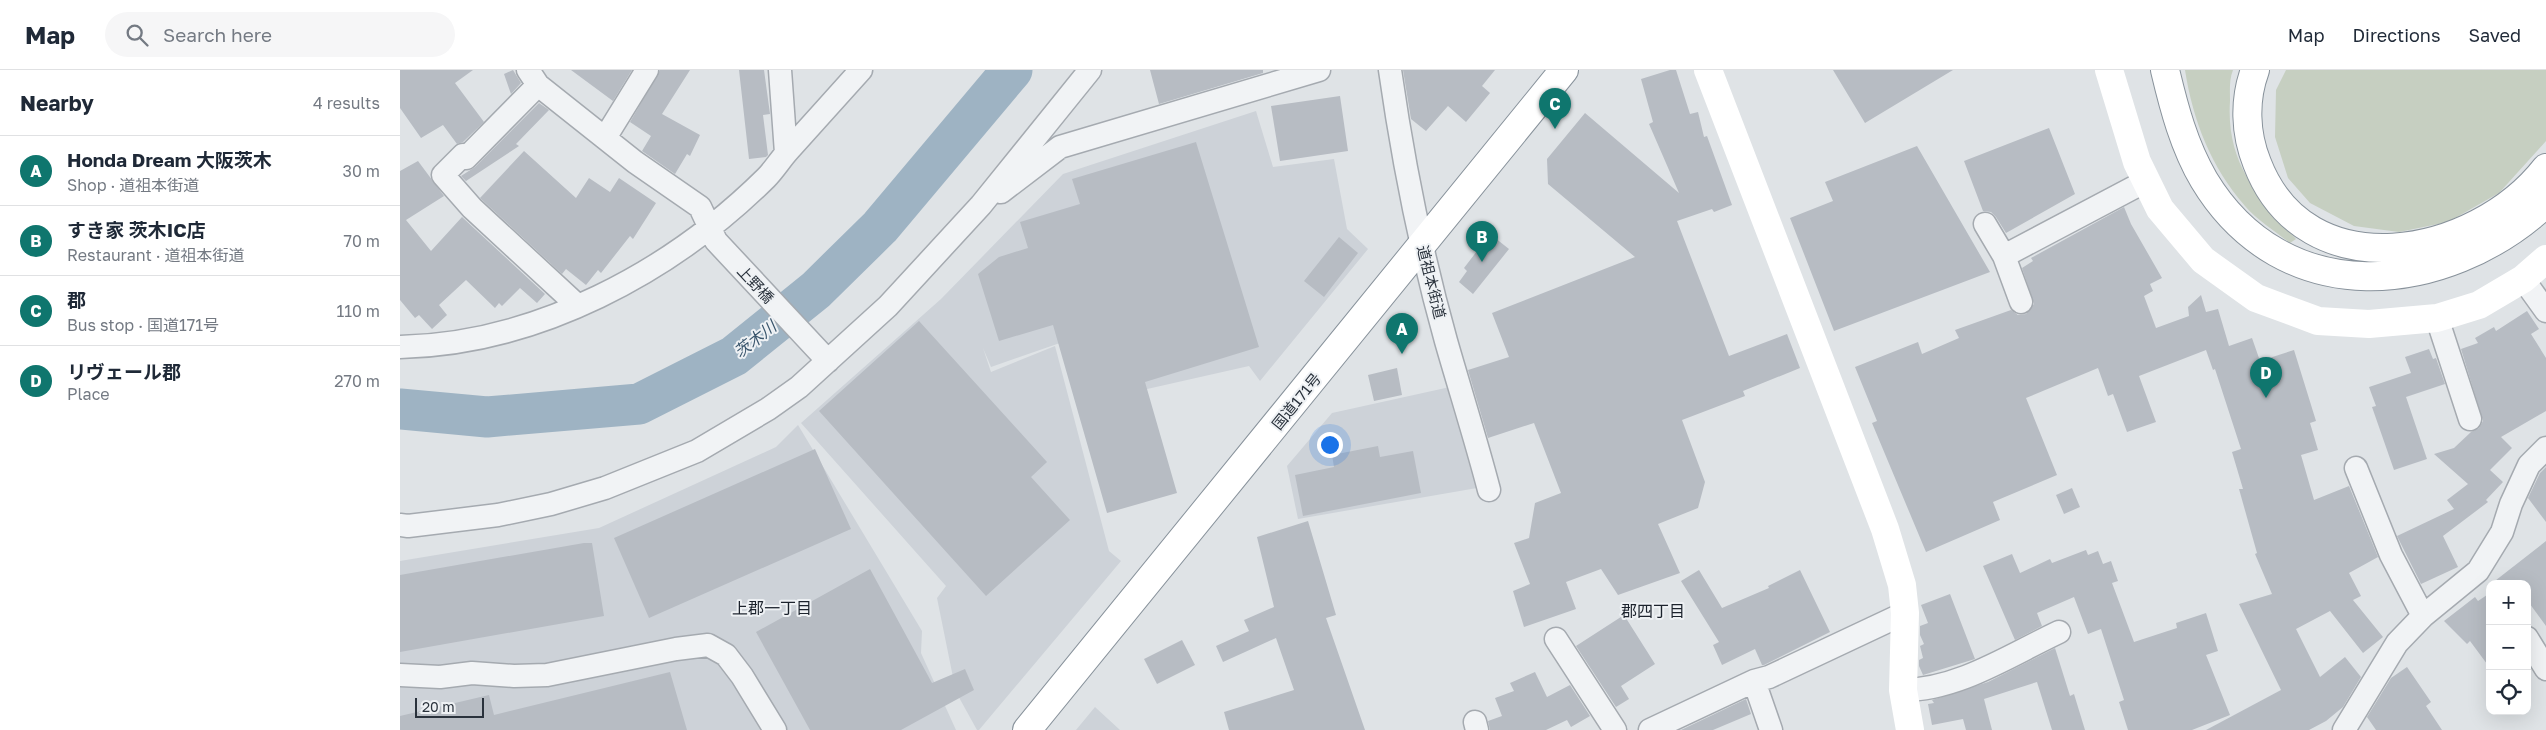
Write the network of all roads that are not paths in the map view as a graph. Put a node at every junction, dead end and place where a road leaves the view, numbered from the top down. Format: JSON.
{"nodes":[{"id":1,"x":647,"y":70,"type":"edge"},
{"id":2,"x":780,"y":70,"type":"edge"},
{"id":3,"x":861,"y":70,"type":"edge"},
{"id":4,"x":1090,"y":70,"type":"edge"},
{"id":5,"x":1318,"y":70,"type":"edge"},
{"id":6,"x":1390,"y":70,"type":"edge"},
{"id":7,"x":1564,"y":70,"type":"edge"},
{"id":8,"x":1708,"y":70,"type":"edge"},
{"id":9,"x":2109,"y":70,"type":"edge"},
{"id":10,"x":2165,"y":70,"type":"edge"},
{"id":11,"x":2255,"y":70,"type":"edge"},
{"id":12,"x":533,"y":78,"type":"edge"},
{"id":13,"x":605,"y":138,"type":"junction"},
{"id":14,"x":786,"y":153,"type":"junction"},
{"id":15,"x":2546,"y":168,"type":"edge"},
{"id":16,"x":2146,"y":181,"type":"junction"},
{"id":17,"x":2546,"y":203,"type":"edge"},
{"id":18,"x":981,"y":205,"type":"junction"},
{"id":19,"x":1985,"y":224,"type":"dead end"},
{"id":20,"x":713,"y":234,"type":"junction"},
{"id":21,"x":1423,"y":246,"type":"junction"},
{"id":22,"x":2004,"y":256,"type":"junction"},
{"id":23,"x":2546,"y":259,"type":"edge"},
{"id":24,"x":2523,"y":279,"type":"junction"},
{"id":25,"x":2021,"y":302,"type":"dead end"},
{"id":26,"x":578,"y":306,"type":"junction"},
{"id":27,"x":2546,"y":312,"type":"edge"},
{"id":28,"x":2437,"y":318,"type":"junction"},
{"id":29,"x":400,"y":347,"type":"edge"},
{"id":30,"x":822,"y":355,"type":"junction"},
{"id":31,"x":2470,"y":419,"type":"dead end"},
{"id":32,"x":2546,"y":448,"type":"edge"},
{"id":33,"x":2356,"y":468,"type":"dead end"},
{"id":34,"x":1489,"y":490,"type":"dead end"},
{"id":35,"x":400,"y":525,"type":"edge"},
{"id":36,"x":2484,"y":578,"type":"edge"},
{"id":37,"x":1904,"y":613,"type":"junction"},
{"id":38,"x":2422,"y":616,"type":"junction"},
{"id":39,"x":2059,"y":632,"type":"dead end"},
{"id":40,"x":1556,"y":639,"type":"dead end"},
{"id":41,"x":2531,"y":645,"type":"edge"},
{"id":42,"x":2546,"y":669,"type":"edge"},
{"id":43,"x":400,"y":675,"type":"edge"},
{"id":44,"x":1754,"y":681,"type":"junction"},
{"id":45,"x":1903,"y":690,"type":"junction"},
{"id":46,"x":775,"y":730,"type":"edge"},
{"id":47,"x":1027,"y":730,"type":"edge"},
{"id":48,"x":1615,"y":730,"type":"edge"},
{"id":49,"x":1650,"y":730,"type":"edge"},
{"id":50,"x":1771,"y":730,"type":"edge"},
{"id":51,"x":1910,"y":730,"type":"edge"},
{"id":52,"x":2344,"y":730,"type":"edge"}],
"edges":[{"from":1,"to":13,"type":"street"},
{"from":2,"to":14,"type":"street"},
{"from":3,"to":14,"type":"street"},
{"from":4,"to":18,"type":"street"},
{"from":5,"to":18,"type":"street"},
{"from":6,"to":21,"type":"street","name":"道祖本街道"},
{"from":7,"to":21,"type":"main road","name":"国道171号"},
{"from":8,"to":37,"type":"main road"},
{"from":9,"to":16,"type":"main road"},
{"from":10,"to":17,"type":"main road"},
{"from":11,"to":15,"type":"main road"},
{"from":12,"to":13,"type":"street","name":"上野橋"},
{"from":12,"to":26,"type":"street"},
{"from":13,"to":20,"type":"street","name":"上野橋"},
{"from":14,"to":20,"type":"street"},
{"from":16,"to":22,"type":"street"},
{"from":16,"to":28,"type":"main road"},
{"from":18,"to":30,"type":"street"},
{"from":19,"to":22,"type":"street"},
{"from":20,"to":26,"type":"street"},
{"from":20,"to":30,"type":"street","name":"上野橋"},
{"from":21,"to":34,"type":"street","name":"道祖本街道"},
{"from":21,"to":47,"type":"main road","name":"国道171号"},
{"from":22,"to":25,"type":"street"},
{"from":23,"to":24,"type":"main road"},
{"from":24,"to":27,"type":"street"},
{"from":24,"to":28,"type":"main road"},
{"from":26,"to":29,"type":"street"},
{"from":28,"to":31,"type":"street"},
{"from":30,"to":35,"type":"street"},
{"from":32,"to":36,"type":"street"},
{"from":33,"to":38,"type":"street"},
{"from":36,"to":38,"type":"street"},
{"from":37,"to":44,"type":"street"},
{"from":37,"to":45,"type":"main road"},
{"from":38,"to":52,"type":"street"},
{"from":39,"to":45,"type":"street"},
{"from":40,"to":48,"type":"street"},
{"from":41,"to":42,"type":"street"},
{"from":43,"to":46,"type":"street"},
{"from":44,"to":49,"type":"street"},
{"from":44,"to":50,"type":"street"},
{"from":45,"to":51,"type":"main road"}]}
